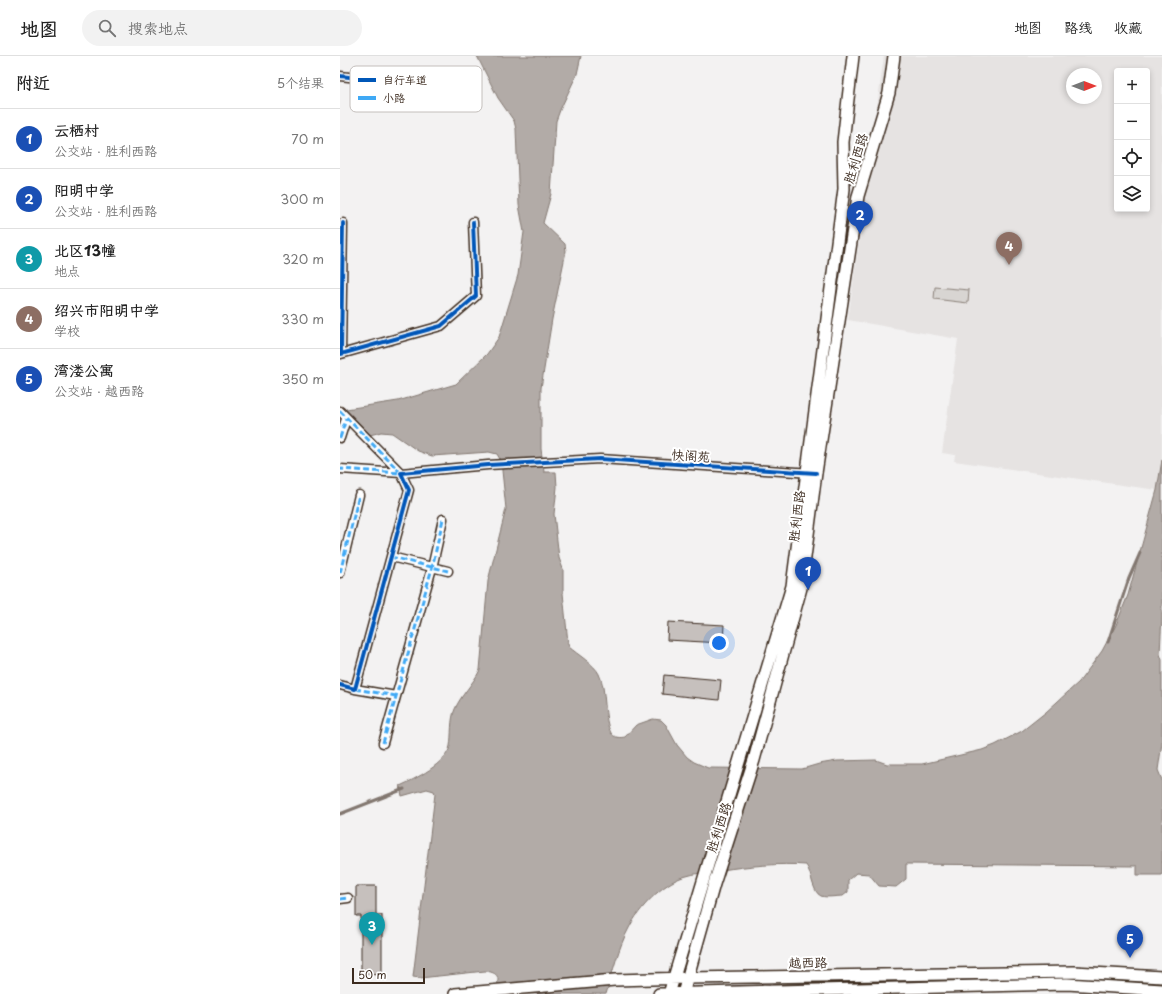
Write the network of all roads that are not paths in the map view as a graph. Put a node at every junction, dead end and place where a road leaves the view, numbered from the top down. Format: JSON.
{"nodes":[{"id":1,"x":853,"y":56,"type":"edge"},
{"id":2,"x":894,"y":56,"type":"edge"},
{"id":3,"x":340,"y":76,"type":"edge"},
{"id":4,"x":350,"y":77,"type":"edge"},
{"id":5,"x":473,"y":222,"type":"dead end"},
{"id":6,"x":343,"y":223,"type":"dead end"},
{"id":7,"x":340,"y":354,"type":"edge"},
{"id":8,"x":340,"y":411,"type":"edge"},
{"id":9,"x":346,"y":419,"type":"junction"},
{"id":10,"x":340,"y":438,"type":"edge"},
{"id":11,"x":340,"y":469,"type":"edge"},
{"id":12,"x":811,"y":472,"type":"junction"},
{"id":13,"x":401,"y":473,"type":"junction"},
{"id":14,"x":359,"y":495,"type":"dead end"},
{"id":15,"x":443,"y":519,"type":"dead end"},
{"id":16,"x":343,"y":549,"type":"edge"},
{"id":17,"x":391,"y":557,"type":"junction"},
{"id":18,"x":432,"y":568,"type":"junction"},
{"id":19,"x":448,"y":571,"type":"dead end"},
{"id":20,"x":340,"y":573,"type":"edge"},
{"id":21,"x":340,"y":685,"type":"edge"},
{"id":22,"x":355,"y":689,"type":"junction"},
{"id":23,"x":396,"y":696,"type":"junction"},
{"id":24,"x":383,"y":743,"type":"dead end"},
{"id":25,"x":1162,"y":977,"type":"edge"},
{"id":26,"x":674,"y":978,"type":"junction"},
{"id":27,"x":688,"y":978,"type":"junction"},
{"id":28,"x":1162,"y":990,"type":"edge"},
{"id":29,"x":684,"y":993,"type":"edge"},
{"id":30,"x":460,"y":994,"type":"edge"},
{"id":31,"x":659,"y":994,"type":"edge"},
{"id":32,"x":669,"y":994,"type":"edge"}],
"edges":[{"from":1,"to":12,"type":"main road","name":"胜利西路"},
{"from":2,"to":12,"type":"main road","name":"胜利西路"},
{"from":3,"to":4,"type":"street"},
{"from":5,"to":7,"type":"street"},
{"from":6,"to":7,"type":"street"},
{"from":8,"to":9,"type":"street"},
{"from":9,"to":10,"type":"street"},
{"from":9,"to":13,"type":"street"},
{"from":11,"to":13,"type":"street","name":"快阁苑"},
{"from":12,"to":13,"type":"street","name":"快阁苑"},
{"from":12,"to":26,"type":"main road","name":"胜利西路"},
{"from":12,"to":27,"type":"main road","name":"胜利西路"},
{"from":13,"to":17,"type":"street"},
{"from":14,"to":16,"type":"street"},
{"from":15,"to":18,"type":"street"},
{"from":16,"to":20,"type":"street"},
{"from":17,"to":18,"type":"street"},
{"from":17,"to":22,"type":"street"},
{"from":18,"to":19,"type":"street"},
{"from":18,"to":23,"type":"street"},
{"from":21,"to":22,"type":"street"},
{"from":22,"to":23,"type":"street"},
{"from":23,"to":24,"type":"street"},
{"from":25,"to":27,"type":"main road","name":"越西路"},
{"from":26,"to":27,"type":"main road","name":"越西路"},
{"from":26,"to":30,"type":"main road","name":"越西路"},
{"from":26,"to":32,"type":"main road","name":"胜利西路"},
{"from":27,"to":29,"type":"main road","name":"胜利西路"},
{"from":28,"to":29,"type":"main road"},
{"from":29,"to":32,"type":"main road"},
{"from":31,"to":32,"type":"main road"}]}
